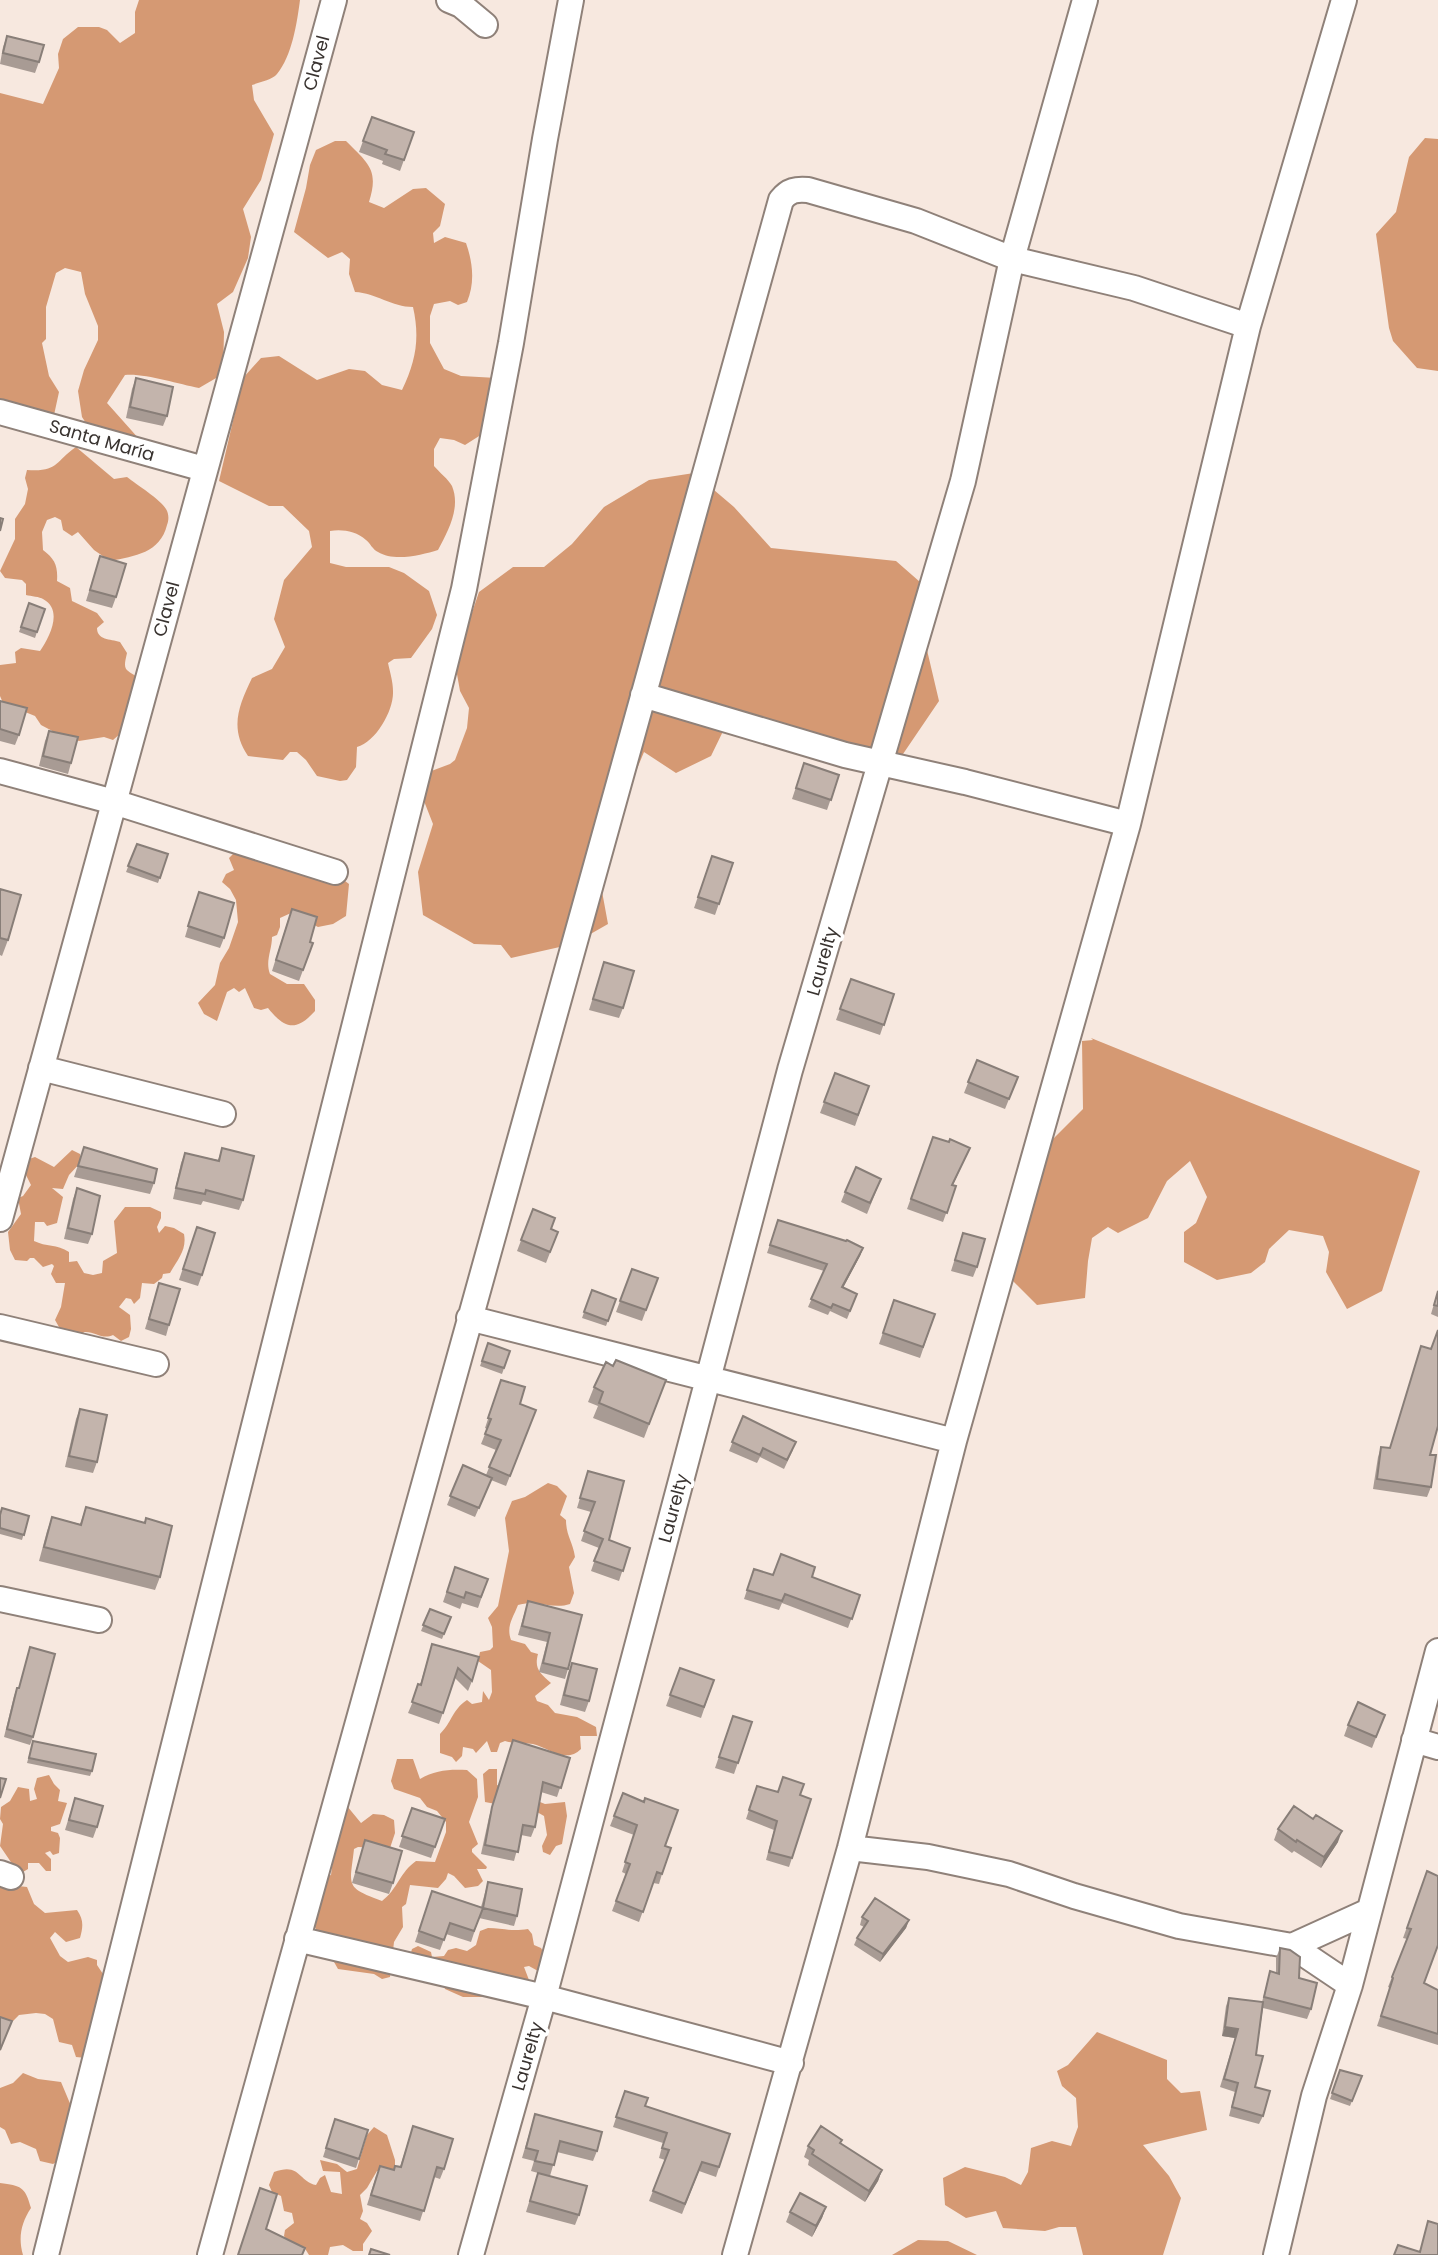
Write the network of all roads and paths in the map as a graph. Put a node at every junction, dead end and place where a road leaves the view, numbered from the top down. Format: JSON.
{"nodes":[{"id":1,"x":449,"y":0,"type":"edge"},
{"id":2,"x":571,"y":0,"type":"edge"},
{"id":3,"x":1084,"y":0,"type":"edge"},
{"id":4,"x":1344,"y":0,"type":"edge"},
{"id":5,"x":335,"y":1,"type":"edge"},
{"id":6,"x":485,"y":25,"type":"dead end"},
{"id":7,"x":1012,"y":258,"type":"junction"},
{"id":8,"x":1248,"y":326,"type":"junction"},
{"id":9,"x":0,"y":412,"type":"edge"},
{"id":10,"x":204,"y":469,"type":"junction"},
{"id":11,"x":643,"y":695,"type":"junction"},
{"id":12,"x":878,"y":763,"type":"junction"},
{"id":13,"x":0,"y":771,"type":"edge"},
{"id":14,"x":114,"y":802,"type":"junction"},
{"id":15,"x":1128,"y":824,"type":"junction"},
{"id":16,"x":335,"y":872,"type":"dead end"},
{"id":17,"x":41,"y":1068,"type":"junction"},
{"id":18,"x":223,"y":1114,"type":"dead end"},
{"id":19,"x":0,"y":1219,"type":"edge"},
{"id":20,"x":469,"y":1318,"type":"junction"},
{"id":21,"x":0,"y":1327,"type":"edge"},
{"id":22,"x":156,"y":1364,"type":"dead end"},
{"id":23,"x":707,"y":1379,"type":"junction"},
{"id":24,"x":954,"y":1441,"type":"junction"},
{"id":25,"x":0,"y":1599,"type":"edge"},
{"id":26,"x":99,"y":1620,"type":"dead end"},
{"id":27,"x":1438,"y":1651,"type":"edge"},
{"id":28,"x":1413,"y":1741,"type":"junction"},
{"id":29,"x":1438,"y":1747,"type":"edge"},
{"id":30,"x":849,"y":1848,"type":"junction"},
{"id":31,"x":1369,"y":1911,"type":"junction"},
{"id":32,"x":297,"y":1940,"type":"junction"},
{"id":33,"x":1292,"y":1946,"type":"junction"},
{"id":34,"x":1350,"y":1985,"type":"junction"},
{"id":35,"x":544,"y":1997,"type":"junction"},
{"id":36,"x":791,"y":2063,"type":"junction"},
{"id":37,"x":46,"y":2255,"type":"edge"},
{"id":38,"x":210,"y":2255,"type":"edge"},
{"id":39,"x":471,"y":2255,"type":"edge"},
{"id":40,"x":735,"y":2255,"type":"edge"},
{"id":41,"x":1276,"y":2255,"type":"edge"}],
"edges":[{"from":1,"to":6,"type":"street"},
{"from":2,"to":37,"type":"street"},
{"from":3,"to":7,"type":"street","name":"Laurelty"},
{"from":4,"to":8,"type":"street"},
{"from":5,"to":10,"type":"street","name":"Clavel"},
{"from":7,"to":8,"type":"street"},
{"from":7,"to":11,"type":"street"},
{"from":7,"to":12,"type":"street","name":"Laurelty"},
{"from":8,"to":15,"type":"street"},
{"from":9,"to":10,"type":"street","name":"Santa María"},
{"from":10,"to":14,"type":"street","name":"Clavel"},
{"from":11,"to":12,"type":"street"},
{"from":11,"to":20,"type":"street"},
{"from":12,"to":15,"type":"street"},
{"from":12,"to":23,"type":"street","name":"Laurelty"},
{"from":13,"to":14,"type":"street"},
{"from":14,"to":16,"type":"street"},
{"from":14,"to":17,"type":"street","name":"Clavel"},
{"from":15,"to":24,"type":"street"},
{"from":17,"to":18,"type":"street"},
{"from":17,"to":19,"type":"street","name":"Clavel"},
{"from":20,"to":23,"type":"street"},
{"from":20,"to":32,"type":"street"},
{"from":21,"to":22,"type":"street"},
{"from":23,"to":24,"type":"street"},
{"from":23,"to":35,"type":"street","name":"Laurelty"},
{"from":24,"to":30,"type":"street"},
{"from":25,"to":26,"type":"street"},
{"from":27,"to":28,"type":"street"},
{"from":28,"to":29,"type":"street"},
{"from":28,"to":31,"type":"street"},
{"from":30,"to":33,"type":"street"},
{"from":30,"to":36,"type":"street"},
{"from":31,"to":33,"type":"street"},
{"from":31,"to":34,"type":"street"},
{"from":32,"to":35,"type":"street"},
{"from":32,"to":38,"type":"street"},
{"from":33,"to":34,"type":"street"},
{"from":34,"to":41,"type":"street"},
{"from":35,"to":36,"type":"street"},
{"from":35,"to":39,"type":"street","name":"Laurelty"},
{"from":36,"to":40,"type":"street"}]}
